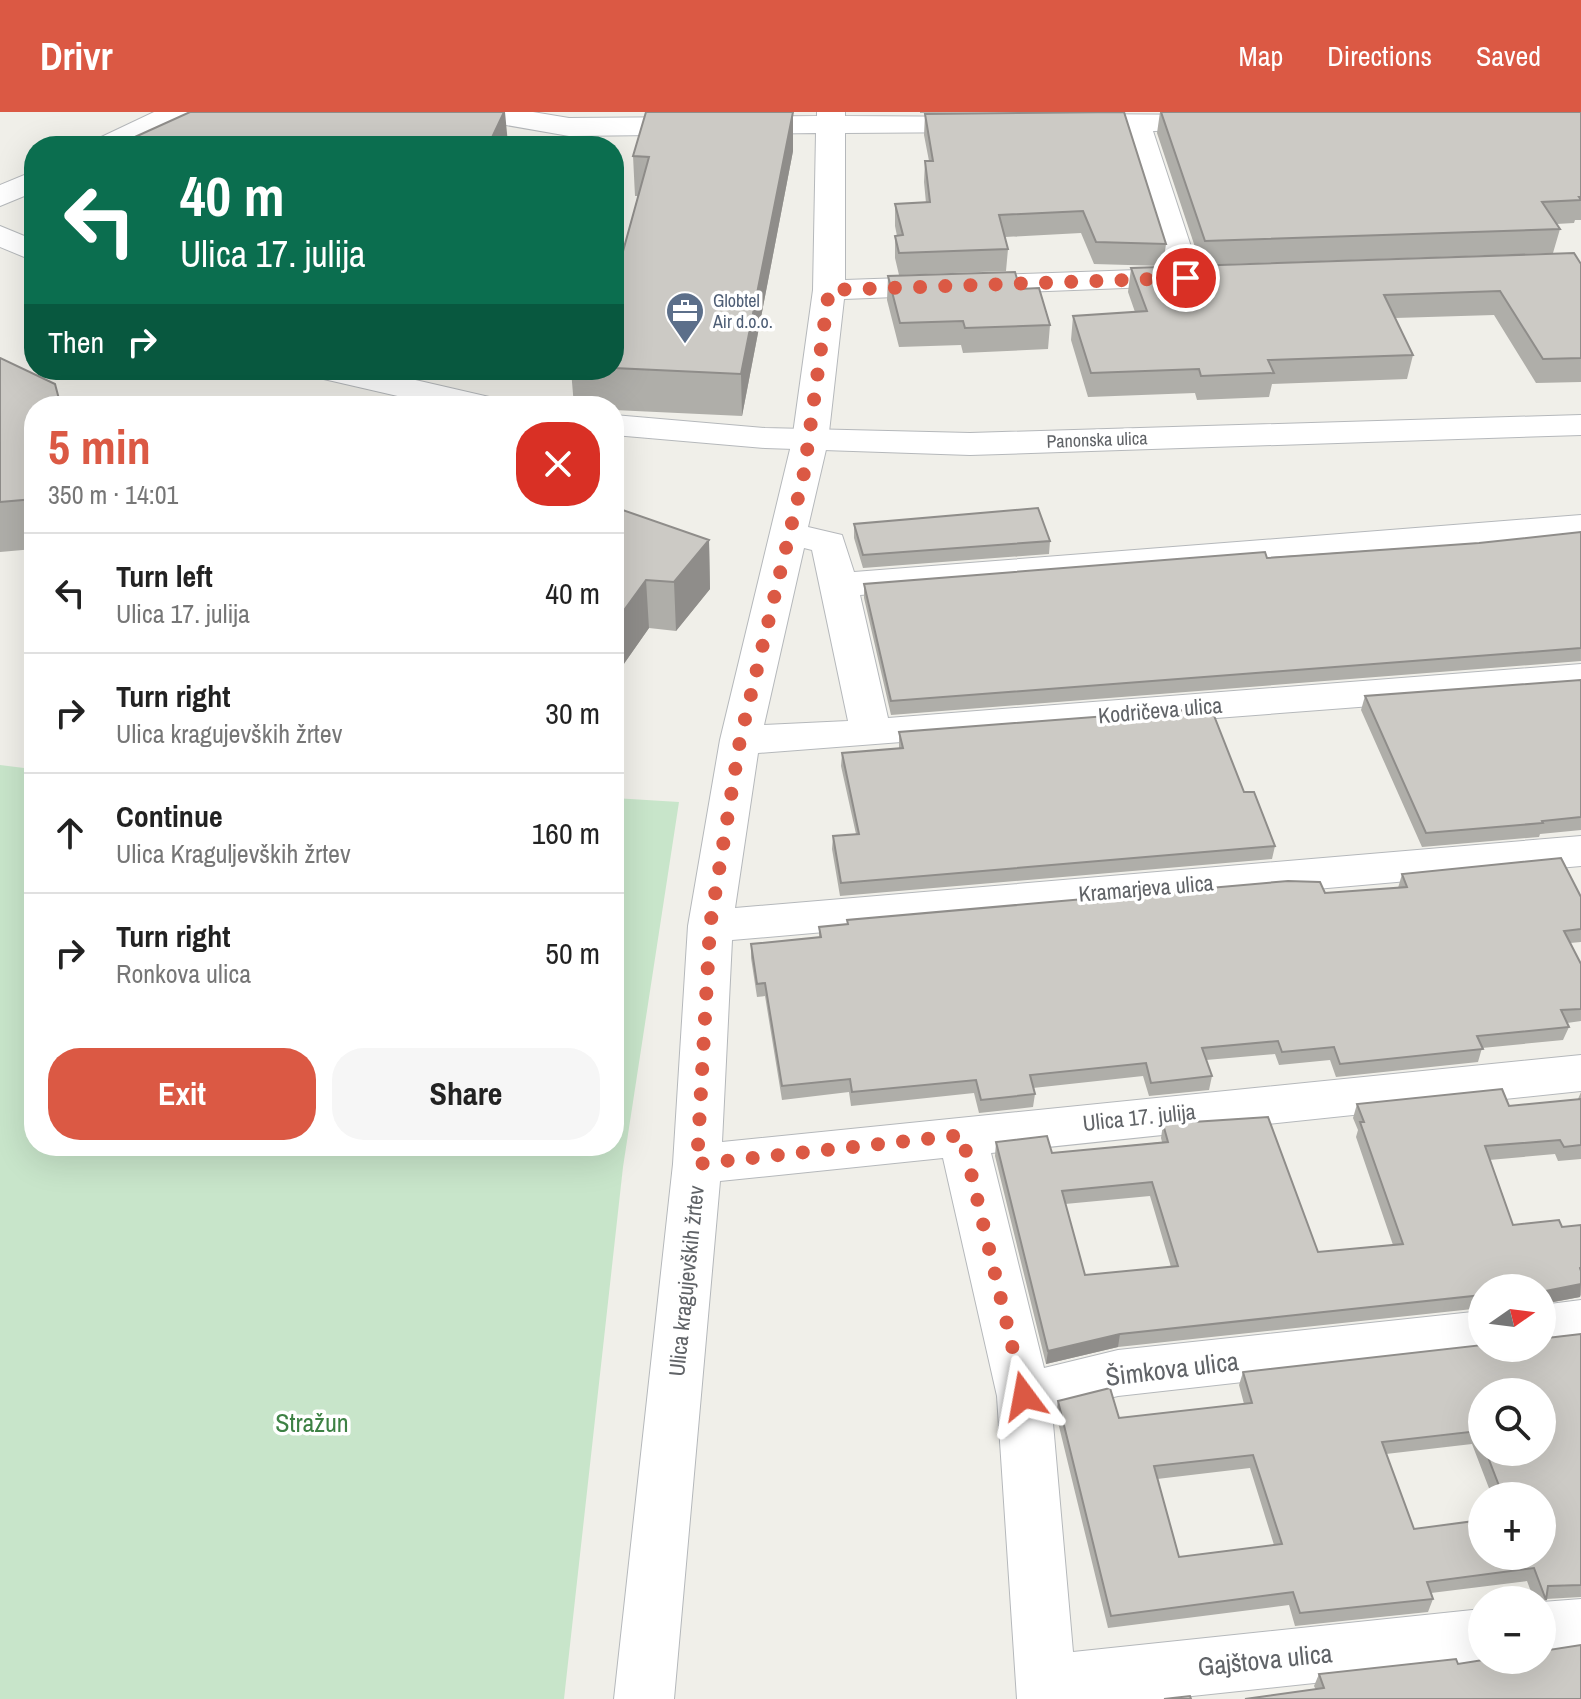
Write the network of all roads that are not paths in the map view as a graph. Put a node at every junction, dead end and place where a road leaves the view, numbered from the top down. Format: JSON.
{"nodes":[{"id":1,"x":177,"y":112,"type":"edge"},
{"id":2,"x":483,"y":112,"type":"edge"},
{"id":3,"x":830,"y":118,"type":"edge"},
{"id":4,"x":1247,"y":121,"type":"edge"},
{"id":5,"x":1136,"y":122,"type":"junction"},
{"id":6,"x":1009,"y":123,"type":"edge"},
{"id":7,"x":1041,"y":123,"type":"edge"},
{"id":8,"x":126,"y":136,"type":"edge"},
{"id":9,"x":24,"y":185,"type":"edge"},
{"id":10,"x":0,"y":197,"type":"edge"},
{"id":11,"x":0,"y":235,"type":"edge"},
{"id":12,"x":24,"y":247,"type":"edge"},
{"id":13,"x":829,"y":290,"type":"junction"},
{"id":14,"x":371,"y":380,"type":"edge"},
{"id":15,"x":442,"y":396,"type":"edge"},
{"id":16,"x":1581,"y":425,"type":"edge"},
{"id":17,"x":624,"y":426,"type":"edge"},
{"id":18,"x":810,"y":441,"type":"junction"},
{"id":19,"x":1581,"y":526,"type":"edge"},
{"id":20,"x":790,"y":533,"type":"junction"},
{"id":21,"x":841,"y":585,"type":"junction"},
{"id":22,"x":1581,"y":677,"type":"edge"},
{"id":23,"x":871,"y":733,"type":"junction"},
{"id":24,"x":740,"y":740,"type":"junction"},
{"id":25,"x":1581,"y":851,"type":"edge"},
{"id":26,"x":710,"y":926,"type":"junction"},
{"id":27,"x":1581,"y":1073,"type":"edge"},
{"id":28,"x":962,"y":1135,"type":"junction"},
{"id":29,"x":697,"y":1164,"type":"junction"},
{"id":30,"x":1581,"y":1322,"type":"edge"},
{"id":31,"x":1556,"y":1325,"type":"edge"},
{"id":32,"x":1468,"y":1335,"type":"edge"},
{"id":33,"x":1024,"y":1396,"type":"junction"},
{"id":34,"x":1581,"y":1626,"type":"edge"},
{"id":35,"x":1556,"y":1629,"type":"edge"},
{"id":36,"x":1468,"y":1639,"type":"edge"},
{"id":37,"x":1047,"y":1691,"type":"edge"},
{"id":38,"x":644,"y":1699,"type":"edge"}],
"edges":[{"from":1,"to":8,"type":"street"},
{"from":2,"to":3,"type":"street"},
{"from":3,"to":6,"type":"street"},
{"from":3,"to":13,"type":"street","name":"Ulica kragujevških žrtev"},
{"from":4,"to":5,"type":"street"},
{"from":5,"to":7,"type":"street"},
{"from":5,"to":13,"type":"street"},
{"from":9,"to":10,"type":"street"},
{"from":11,"to":12,"type":"street"},
{"from":13,"to":18,"type":"street","name":"Ulica kragujevških žrtev"},
{"from":14,"to":15,"type":"street"},
{"from":16,"to":18,"type":"street","name":"Panonska ulica"},
{"from":17,"to":18,"type":"street","name":"Panonska ulica"},
{"from":18,"to":20,"type":"street","name":"Ulica kragujevških žrtev"},
{"from":19,"to":21,"type":"street"},
{"from":20,"to":21,"type":"street"},
{"from":20,"to":24,"type":"street","name":"Ulica kragujevških žrtev"},
{"from":21,"to":23,"type":"street"},
{"from":22,"to":23,"type":"street","name":"Kodričeva ulica"},
{"from":23,"to":24,"type":"street","name":"Kodričeva ulica"},
{"from":24,"to":26,"type":"street","name":"Ulica kragujevških žrtev"},
{"from":25,"to":26,"type":"street","name":"Kramarjeva ulica"},
{"from":26,"to":29,"type":"street","name":"Ulica kragujevških žrtev"},
{"from":27,"to":28,"type":"street","name":"Ulica 17. julija"},
{"from":28,"to":29,"type":"street","name":"Ulica 17. julija"},
{"from":28,"to":33,"type":"street"},
{"from":29,"to":38,"type":"street","name":"Ulica kragujevških žrtev"},
{"from":30,"to":31,"type":"street"},
{"from":32,"to":33,"type":"street","name":"Šimkova ulica"},
{"from":33,"to":37,"type":"street"},
{"from":34,"to":35,"type":"street"},
{"from":36,"to":37,"type":"street","name":"Gajštova ulica"}]}
